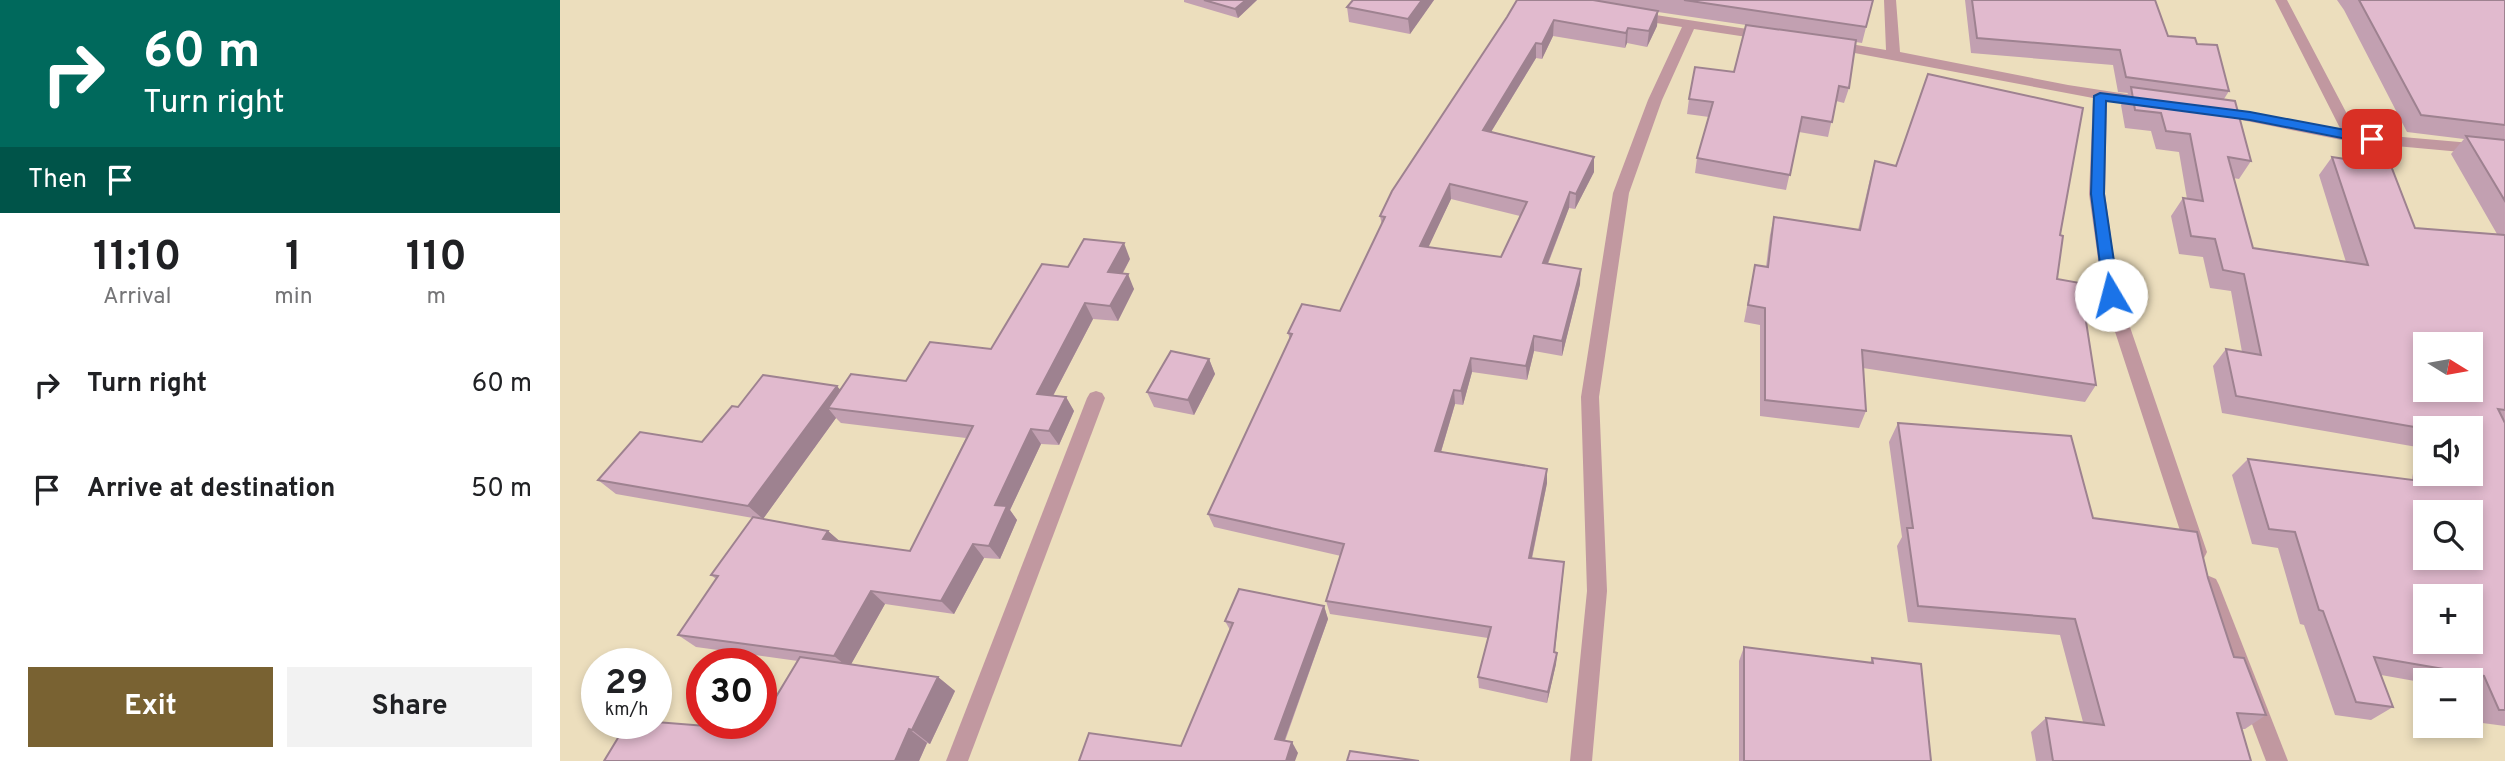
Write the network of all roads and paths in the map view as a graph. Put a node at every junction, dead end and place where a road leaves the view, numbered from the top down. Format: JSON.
{"nodes":[{"id":1,"x":1890,"y":0,"type":"edge"},
{"id":2,"x":2281,"y":0,"type":"edge"},
{"id":3,"x":1623,"y":14,"type":"edge"},
{"id":4,"x":1689,"y":26,"type":"junction"},
{"id":5,"x":1784,"y":38,"type":"edge"},
{"id":6,"x":1825,"y":44,"type":"edge"},
{"id":7,"x":1893,"y":54,"type":"junction"},
{"id":8,"x":2100,"y":96,"type":"junction"},
{"id":9,"x":2163,"y":103,"type":"edge"},
{"id":10,"x":2200,"y":108,"type":"edge"},
{"id":11,"x":2351,"y":137,"type":"junction"},
{"id":12,"x":2503,"y":155,"type":"edge"},
{"id":13,"x":1096,"y":398,"type":"dead end"},
{"id":14,"x":957,"y":761,"type":"edge"},
{"id":15,"x":1581,"y":761,"type":"edge"},
{"id":16,"x":2277,"y":761,"type":"edge"}],
"edges":[{"from":1,"to":7,"type":"street"},
{"from":2,"to":11,"type":"street"},
{"from":3,"to":4,"type":"street"},
{"from":4,"to":5,"type":"street"},
{"from":4,"to":15,"type":"street"},
{"from":6,"to":7,"type":"street"},
{"from":7,"to":8,"type":"street"},
{"from":8,"to":9,"type":"street"},
{"from":8,"to":16,"type":"street"},
{"from":10,"to":11,"type":"street"},
{"from":11,"to":12,"type":"street"},
{"from":13,"to":14,"type":"street"}]}
